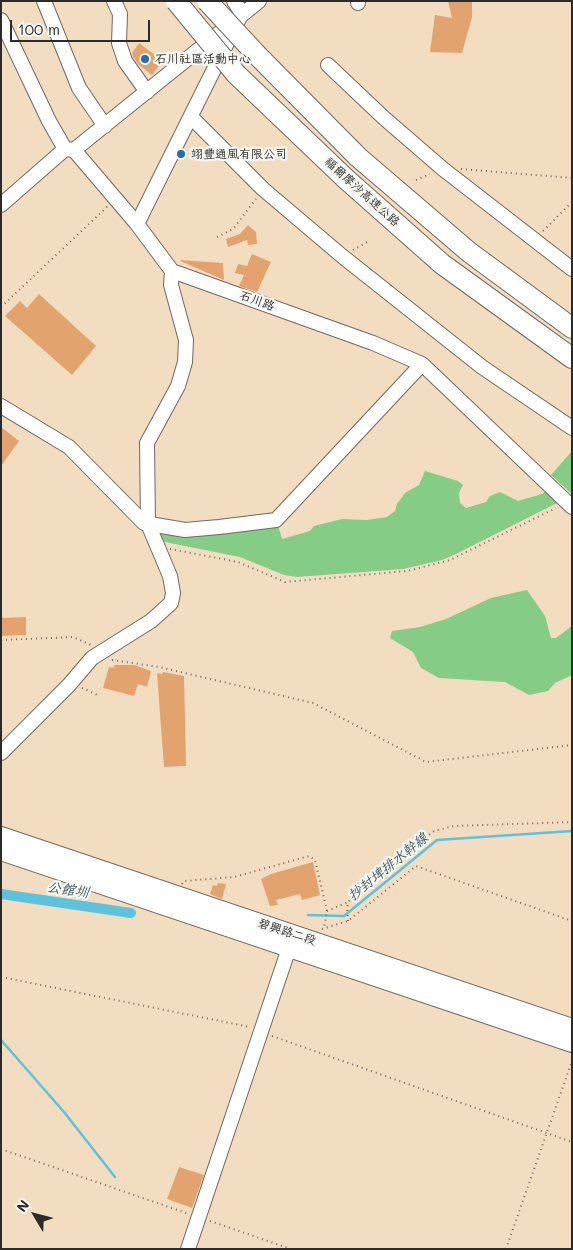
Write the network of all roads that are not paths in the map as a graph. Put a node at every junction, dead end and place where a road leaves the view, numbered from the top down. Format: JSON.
{"nodes":[{"id":1,"x":44,"y":1,"type":"edge"},
{"id":2,"x":114,"y":1,"type":"edge"},
{"id":3,"x":176,"y":1,"type":"edge"},
{"id":4,"x":207,"y":1,"type":"edge"},
{"id":5,"x":234,"y":1,"type":"edge"},
{"id":6,"x":259,"y":1,"type":"edge"},
{"id":7,"x":216,"y":9,"type":"edge"},
{"id":8,"x":242,"y":13,"type":"junction"},
{"id":9,"x":1,"y":20,"type":"edge"},
{"id":10,"x":328,"y":65,"type":"dead end"},
{"id":11,"x":147,"y":92,"type":"junction"},
{"id":12,"x":191,"y":117,"type":"junction"},
{"id":13,"x":105,"y":126,"type":"junction"},
{"id":14,"x":70,"y":150,"type":"junction"},
{"id":15,"x":1,"y":205,"type":"edge"},
{"id":16,"x":137,"y":224,"type":"junction"},
{"id":17,"x":572,"y":269,"type":"edge"},
{"id":18,"x":172,"y":271,"type":"junction"},
{"id":19,"x":572,"y":328,"type":"edge"},
{"id":20,"x":572,"y":358,"type":"edge"},
{"id":21,"x":422,"y":364,"type":"junction"},
{"id":22,"x":1,"y":406,"type":"edge"},
{"id":23,"x":572,"y":428,"type":"edge"},
{"id":24,"x":569,"y":505,"type":"edge"},
{"id":25,"x":148,"y":524,"type":"junction"},
{"id":26,"x":1,"y":753,"type":"edge"},
{"id":27,"x":1,"y":836,"type":"edge"},
{"id":28,"x":1,"y":851,"type":"edge"},
{"id":29,"x":306,"y":938,"type":"junction"},
{"id":30,"x":289,"y":948,"type":"junction"},
{"id":31,"x":572,"y":1028,"type":"edge"},
{"id":32,"x":572,"y":1043,"type":"edge"},
{"id":33,"x":188,"y":1249,"type":"edge"}],
"edges":[{"from":1,"to":13,"type":"street"},
{"from":2,"to":11,"type":"street"},
{"from":3,"to":20,"type":"highway","name":"福爾摩沙高速公路","bridge":true},
{"from":4,"to":7,"type":"highway","name":"福爾摩沙高速公路","bridge":true},
{"from":5,"to":8,"type":"street"},
{"from":6,"to":8,"type":"street"},
{"from":7,"to":19,"type":"highway","name":"福爾摩沙高速公路","bridge":true},
{"from":8,"to":11,"type":"street"},
{"from":8,"to":12,"type":"street"},
{"from":9,"to":14,"type":"street"},
{"from":10,"to":17,"type":"street"},
{"from":11,"to":13,"type":"street"},
{"from":12,"to":16,"type":"street"},
{"from":12,"to":23,"type":"street"},
{"from":13,"to":14,"type":"street"},
{"from":14,"to":15,"type":"street"},
{"from":14,"to":16,"type":"street"},
{"from":16,"to":18,"type":"street"},
{"from":18,"to":21,"type":"street","name":"石川路"},
{"from":18,"to":25,"type":"street"},
{"from":21,"to":24,"type":"street","name":"石川路"},
{"from":21,"to":25,"type":"street"},
{"from":22,"to":25,"type":"street"},
{"from":25,"to":26,"type":"street"},
{"from":27,"to":29,"type":"main road","name":"碧興路二段"},
{"from":28,"to":30,"type":"main road","name":"碧興路二段"},
{"from":29,"to":30,"type":"street"},
{"from":29,"to":31,"type":"main road","name":"碧興路二段"},
{"from":30,"to":32,"type":"main road","name":"碧興路二段"},
{"from":30,"to":33,"type":"street"}]}
